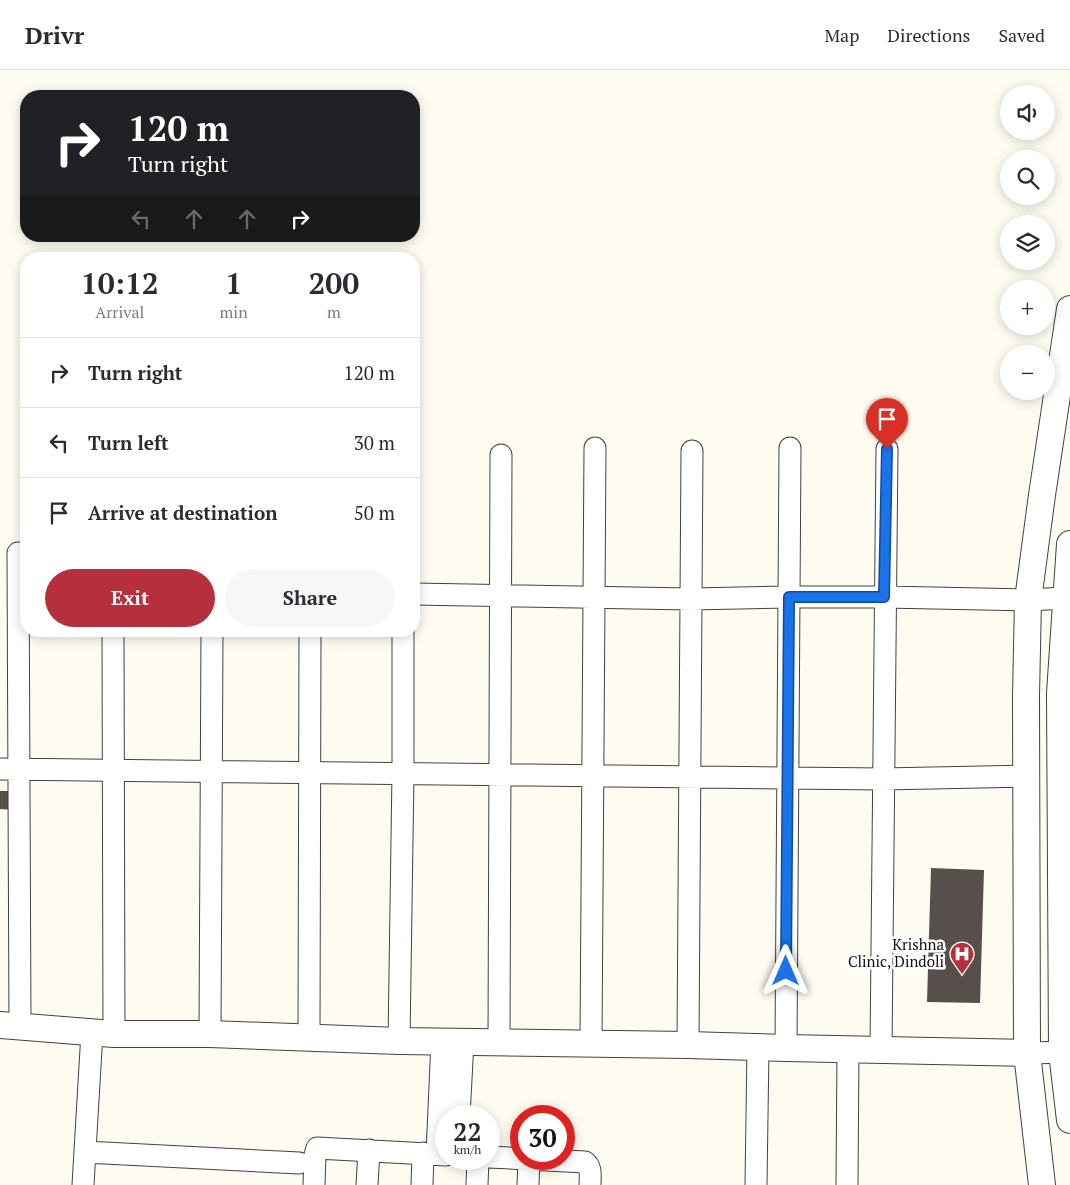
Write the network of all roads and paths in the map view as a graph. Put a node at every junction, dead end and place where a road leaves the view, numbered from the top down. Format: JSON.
{"nodes":[{"id":1,"x":1070,"y":309,"type":"edge"},
{"id":2,"x":595,"y":448,"type":"dead end"},
{"id":3,"x":790,"y":448,"type":"dead end"},
{"id":4,"x":887,"y":449,"type":"dead end"},
{"id":5,"x":692,"y":451,"type":"dead end"},
{"id":6,"x":501,"y":455,"type":"dead end"},
{"id":7,"x":1070,"y":544,"type":"edge"},
{"id":8,"x":18,"y":552,"type":"dead end"},
{"id":9,"x":420,"y":594,"type":"edge"},
{"id":10,"x":500,"y":596,"type":"junction"},
{"id":11,"x":594,"y":597,"type":"junction"},
{"id":12,"x":789,"y":597,"type":"junction"},
{"id":13,"x":884,"y":597,"type":"junction"},
{"id":14,"x":1066,"y":598,"type":"junction"},
{"id":15,"x":691,"y":599,"type":"junction"},
{"id":16,"x":1028,"y":600,"type":"junction"},
{"id":17,"x":112,"y":637,"type":"edge"},
{"id":18,"x":212,"y":637,"type":"edge"},
{"id":19,"x":310,"y":637,"type":"edge"},
{"id":20,"x":402,"y":637,"type":"edge"},
{"id":21,"x":1065,"y":693,"type":"edge"},
{"id":22,"x":9,"y":769,"type":"edge"},
{"id":23,"x":113,"y":770,"type":"junction"},
{"id":24,"x":212,"y":771,"type":"junction"},
{"id":25,"x":310,"y":772,"type":"junction"},
{"id":26,"x":403,"y":773,"type":"junction"},
{"id":27,"x":500,"y":774,"type":"junction"},
{"id":28,"x":592,"y":775,"type":"junction"},
{"id":29,"x":690,"y":776,"type":"junction"},
{"id":30,"x":1027,"y":776,"type":"junction"},
{"id":31,"x":788,"y":777,"type":"junction"},
{"id":32,"x":884,"y":779,"type":"junction"},
{"id":33,"x":10,"y":1026,"type":"edge"},
{"id":34,"x":103,"y":1033,"type":"junction"},
{"id":35,"x":210,"y":1034,"type":"junction"},
{"id":36,"x":309,"y":1038,"type":"junction"},
{"id":37,"x":399,"y":1041,"type":"junction"},
{"id":38,"x":452,"y":1042,"type":"junction"},
{"id":39,"x":499,"y":1042,"type":"junction"},
{"id":40,"x":591,"y":1043,"type":"junction"},
{"id":41,"x":688,"y":1045,"type":"junction"},
{"id":42,"x":758,"y":1047,"type":"junction"},
{"id":43,"x":786,"y":1048,"type":"junction"},
{"id":44,"x":848,"y":1049,"type":"junction"},
{"id":45,"x":881,"y":1050,"type":"junction"},
{"id":46,"x":1066,"y":1052,"type":"edge"},
{"id":47,"x":1028,"y":1053,"type":"junction"},
{"id":48,"x":442,"y":1105,"type":"edge"},
{"id":49,"x":458,"y":1105,"type":"edge"},
{"id":50,"x":1070,"y":1120,"type":"edge"},
{"id":51,"x":369,"y":1150,"type":"junction"},
{"id":52,"x":85,"y":1152,"type":"junction"},
{"id":53,"x":435,"y":1154,"type":"edge"},
{"id":54,"x":575,"y":1162,"type":"edge"},
{"id":55,"x":299,"y":1163,"type":"dead end"},
{"id":56,"x":478,"y":1170,"type":"edge"},
{"id":57,"x":529,"y":1170,"type":"edge"},
{"id":58,"x":83,"y":1185,"type":"edge"},
{"id":59,"x":314,"y":1185,"type":"edge"},
{"id":60,"x":367,"y":1185,"type":"edge"},
{"id":61,"x":422,"y":1185,"type":"edge"},
{"id":62,"x":477,"y":1185,"type":"edge"},
{"id":63,"x":528,"y":1185,"type":"edge"},
{"id":64,"x":590,"y":1185,"type":"edge"},
{"id":65,"x":756,"y":1185,"type":"edge"},
{"id":66,"x":847,"y":1185,"type":"edge"},
{"id":67,"x":1042,"y":1185,"type":"edge"}],
"edges":[{"from":1,"to":16,"type":"street"},
{"from":2,"to":11,"type":"street"},
{"from":3,"to":12,"type":"street"},
{"from":4,"to":13,"type":"street"},
{"from":5,"to":15,"type":"street"},
{"from":6,"to":10,"type":"street"},
{"from":7,"to":14,"type":"street"},
{"from":8,"to":22,"type":"street"},
{"from":9,"to":10,"type":"street"},
{"from":10,"to":11,"type":"street"},
{"from":10,"to":27,"type":"street"},
{"from":11,"to":15,"type":"street"},
{"from":11,"to":28,"type":"street"},
{"from":12,"to":13,"type":"street"},
{"from":12,"to":15,"type":"street"},
{"from":12,"to":31,"type":"street"},
{"from":13,"to":16,"type":"street"},
{"from":13,"to":32,"type":"street"},
{"from":14,"to":16,"type":"street"},
{"from":14,"to":21,"type":"street"},
{"from":15,"to":29,"type":"street"},
{"from":16,"to":30,"type":"street"},
{"from":17,"to":23,"type":"street"},
{"from":18,"to":24,"type":"street"},
{"from":19,"to":25,"type":"street"},
{"from":20,"to":26,"type":"street"},
{"from":21,"to":46,"type":"street"},
{"from":22,"to":23,"type":"street"},
{"from":22,"to":33,"type":"street"},
{"from":23,"to":24,"type":"street"},
{"from":23,"to":34,"type":"street"},
{"from":24,"to":25,"type":"street"},
{"from":24,"to":35,"type":"street"},
{"from":25,"to":26,"type":"street"},
{"from":25,"to":36,"type":"street"},
{"from":26,"to":27,"type":"street"},
{"from":26,"to":37,"type":"street"},
{"from":27,"to":28,"type":"street"},
{"from":27,"to":39,"type":"street"},
{"from":28,"to":29,"type":"street"},
{"from":28,"to":40,"type":"street"},
{"from":29,"to":31,"type":"street"},
{"from":29,"to":41,"type":"street"},
{"from":30,"to":32,"type":"street"},
{"from":30,"to":47,"type":"street"},
{"from":31,"to":32,"type":"street"},
{"from":31,"to":43,"type":"street"},
{"from":32,"to":45,"type":"street"},
{"from":33,"to":34,"type":"street"},
{"from":34,"to":35,"type":"street"},
{"from":34,"to":52,"type":"street"},
{"from":35,"to":36,"type":"street"},
{"from":36,"to":37,"type":"street"},
{"from":37,"to":38,"type":"street"},
{"from":38,"to":39,"type":"street"},
{"from":38,"to":48,"type":"street"},
{"from":38,"to":49,"type":"street"},
{"from":39,"to":40,"type":"street"},
{"from":40,"to":41,"type":"street"},
{"from":41,"to":42,"type":"street"},
{"from":42,"to":43,"type":"street"},
{"from":42,"to":65,"type":"street"},
{"from":43,"to":44,"type":"street"},
{"from":44,"to":45,"type":"street"},
{"from":44,"to":66,"type":"street"},
{"from":45,"to":47,"type":"street"},
{"from":46,"to":47,"type":"street"},
{"from":46,"to":50,"type":"street"},
{"from":47,"to":67,"type":"street"},
{"from":51,"to":53,"type":"street"},
{"from":51,"to":59,"type":"street"},
{"from":51,"to":60,"type":"street"},
{"from":52,"to":55,"type":"street"},
{"from":52,"to":58,"type":"street"},
{"from":53,"to":61,"type":"street"},
{"from":54,"to":64,"type":"street"},
{"from":56,"to":62,"type":"street"},
{"from":57,"to":63,"type":"street"}]}
